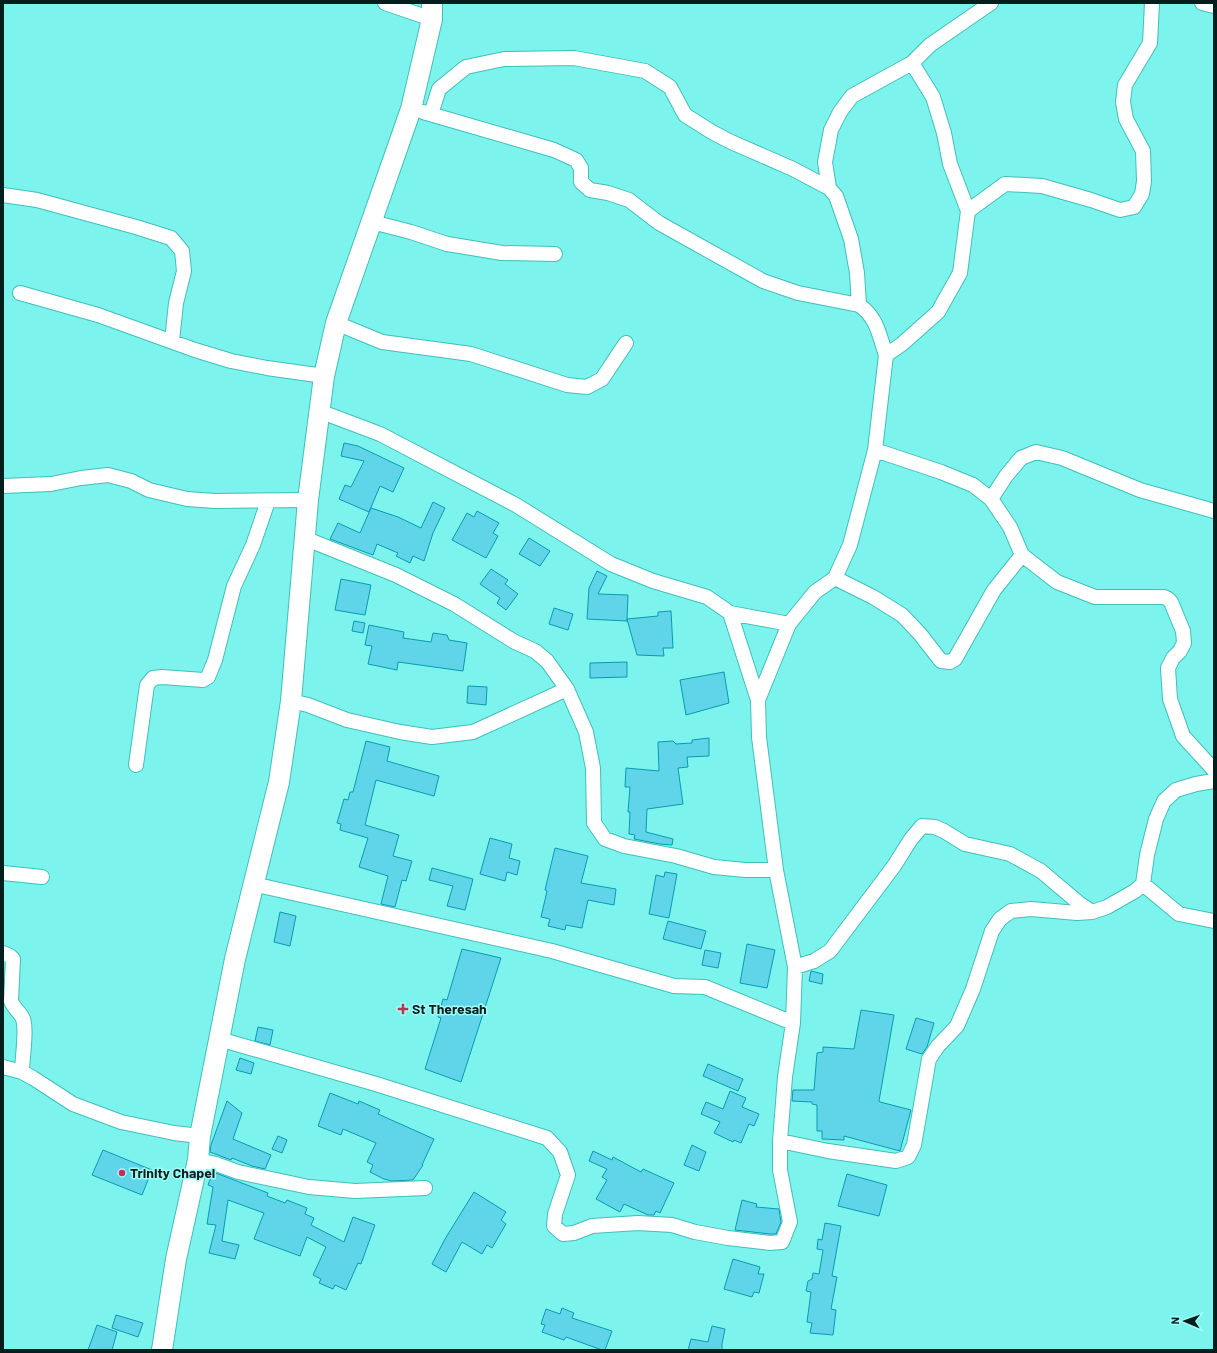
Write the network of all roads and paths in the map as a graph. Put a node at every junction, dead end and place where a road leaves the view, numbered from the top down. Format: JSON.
{"nodes":[{"id":1,"x":385,"y":3,"type":"edge"},
{"id":2,"x":991,"y":3,"type":"edge"},
{"id":3,"x":1152,"y":3,"type":"edge"},
{"id":4,"x":1202,"y":3,"type":"edge"},
{"id":5,"x":1214,"y":6,"type":"edge"},
{"id":6,"x":432,"y":11,"type":"edge"},
{"id":7,"x":912,"y":63,"type":"junction"},
{"id":8,"x":411,"y":109,"type":"junction"},
{"id":9,"x":431,"y":114,"type":"junction"},
{"id":10,"x":829,"y":188,"type":"junction"},
{"id":11,"x":3,"y":195,"type":"edge"},
{"id":12,"x":968,"y":211,"type":"junction"},
{"id":13,"x":372,"y":222,"type":"junction"},
{"id":14,"x":555,"y":254,"type":"dead end"},
{"id":15,"x":20,"y":293,"type":"dead end"},
{"id":16,"x":859,"y":305,"type":"junction"},
{"id":17,"x":336,"y":323,"type":"junction"},
{"id":18,"x":172,"y":341,"type":"junction"},
{"id":19,"x":626,"y":342,"type":"dead end"},
{"id":20,"x":886,"y":355,"type":"junction"},
{"id":21,"x":324,"y":376,"type":"junction"},
{"id":22,"x":319,"y":411,"type":"junction"},
{"id":23,"x":875,"y":450,"type":"junction"},
{"id":24,"x":3,"y":486,"type":"edge"},
{"id":25,"x":991,"y":499,"type":"junction"},
{"id":26,"x":268,"y":500,"type":"junction"},
{"id":27,"x":308,"y":500,"type":"junction"},
{"id":28,"x":1214,"y":511,"type":"edge"},
{"id":29,"x":304,"y":538,"type":"junction"},
{"id":30,"x":1022,"y":555,"type":"junction"},
{"id":31,"x":835,"y":578,"type":"junction"},
{"id":32,"x":730,"y":613,"type":"junction"},
{"id":33,"x":789,"y":624,"type":"junction"},
{"id":34,"x":567,"y":689,"type":"junction"},
{"id":35,"x":758,"y":700,"type":"junction"},
{"id":36,"x":291,"y":701,"type":"junction"},
{"id":37,"x":136,"y":765,"type":"dead end"},
{"id":38,"x":1214,"y":770,"type":"edge"},
{"id":39,"x":1214,"y":781,"type":"edge"},
{"id":40,"x":776,"y":870,"type":"junction"},
{"id":41,"x":3,"y":873,"type":"edge"},
{"id":42,"x":42,"y":877,"type":"dead end"},
{"id":43,"x":253,"y":884,"type":"junction"},
{"id":44,"x":1143,"y":884,"type":"junction"},
{"id":45,"x":1092,"y":912,"type":"junction"},
{"id":46,"x":1214,"y":920,"type":"edge"},
{"id":47,"x":3,"y":953,"type":"edge"},
{"id":48,"x":795,"y":967,"type":"junction"},
{"id":49,"x":793,"y":1022,"type":"junction"},
{"id":50,"x":219,"y":1039,"type":"junction"},
{"id":51,"x":3,"y":1067,"type":"edge"},
{"id":52,"x":22,"y":1072,"type":"junction"},
{"id":53,"x":200,"y":1136,"type":"junction"},
{"id":54,"x":780,"y":1141,"type":"junction"},
{"id":55,"x":198,"y":1160,"type":"junction"},
{"id":56,"x":425,"y":1188,"type":"dead end"},
{"id":57,"x":162,"y":1350,"type":"edge"}],
"edges":[{"from":1,"to":6,"type":"street"},
{"from":2,"to":7,"type":"street"},
{"from":3,"to":12,"type":"street"},
{"from":4,"to":5,"type":"street"},
{"from":6,"to":8,"type":"street"},
{"from":7,"to":10,"type":"street"},
{"from":7,"to":12,"type":"street"},
{"from":8,"to":9,"type":"street"},
{"from":8,"to":13,"type":"street"},
{"from":9,"to":10,"type":"street"},
{"from":9,"to":16,"type":"street"},
{"from":10,"to":16,"type":"street"},
{"from":11,"to":18,"type":"street"},
{"from":12,"to":20,"type":"street"},
{"from":13,"to":14,"type":"street"},
{"from":13,"to":17,"type":"street"},
{"from":15,"to":18,"type":"street"},
{"from":16,"to":20,"type":"street"},
{"from":17,"to":19,"type":"street"},
{"from":17,"to":21,"type":"street"},
{"from":18,"to":21,"type":"street"},
{"from":20,"to":23,"type":"street"},
{"from":21,"to":22,"type":"street"},
{"from":22,"to":27,"type":"street"},
{"from":22,"to":32,"type":"street"},
{"from":23,"to":25,"type":"street"},
{"from":23,"to":31,"type":"street"},
{"from":24,"to":26,"type":"street"},
{"from":25,"to":28,"type":"street"},
{"from":25,"to":30,"type":"street"},
{"from":26,"to":27,"type":"street"},
{"from":26,"to":37,"type":"street"},
{"from":27,"to":29,"type":"street"},
{"from":29,"to":34,"type":"street"},
{"from":29,"to":36,"type":"street"},
{"from":30,"to":31,"type":"street"},
{"from":30,"to":38,"type":"street"},
{"from":31,"to":33,"type":"street"},
{"from":32,"to":33,"type":"street"},
{"from":32,"to":35,"type":"street"},
{"from":33,"to":35,"type":"street"},
{"from":34,"to":36,"type":"street"},
{"from":34,"to":40,"type":"street"},
{"from":35,"to":40,"type":"street"},
{"from":36,"to":43,"type":"street"},
{"from":39,"to":44,"type":"street"},
{"from":40,"to":48,"type":"street"},
{"from":41,"to":42,"type":"street"},
{"from":43,"to":49,"type":"street"},
{"from":43,"to":50,"type":"street"},
{"from":44,"to":45,"type":"street"},
{"from":44,"to":46,"type":"street"},
{"from":45,"to":48,"type":"street"},
{"from":45,"to":54,"type":"street"},
{"from":47,"to":52,"type":"street"},
{"from":48,"to":49,"type":"street"},
{"from":49,"to":54,"type":"street"},
{"from":50,"to":53,"type":"street"},
{"from":50,"to":54,"type":"street"},
{"from":51,"to":52,"type":"street"},
{"from":52,"to":53,"type":"street"},
{"from":53,"to":55,"type":"street"},
{"from":55,"to":56,"type":"street"},
{"from":55,"to":57,"type":"street"}]}
